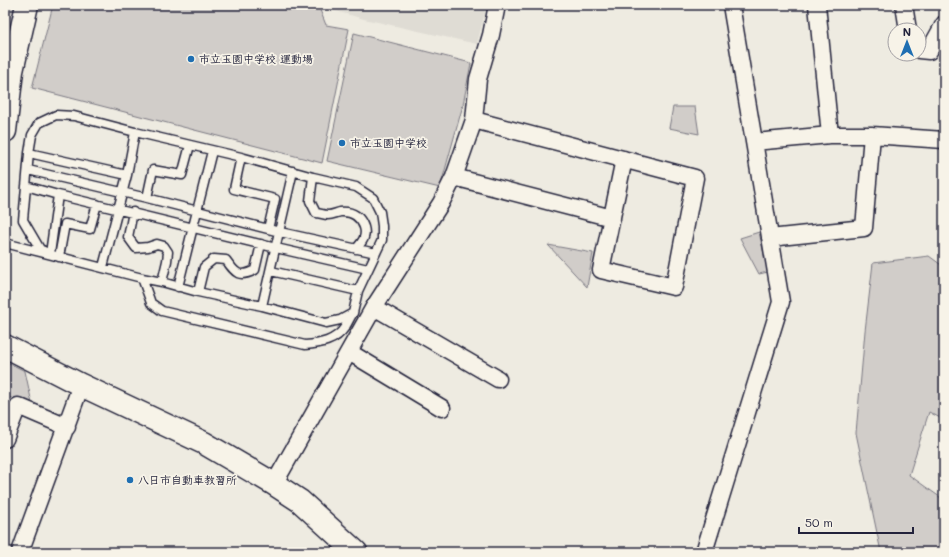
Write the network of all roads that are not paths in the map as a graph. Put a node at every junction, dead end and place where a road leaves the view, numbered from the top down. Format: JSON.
{"nodes":[{"id":1,"x":28,"y":5,"type":"edge"},
{"id":2,"x":497,"y":5,"type":"edge"},
{"id":3,"x":732,"y":5,"type":"edge"},
{"id":4,"x":817,"y":5,"type":"edge"},
{"id":5,"x":904,"y":5,"type":"edge"},
{"id":6,"x":907,"y":22,"type":"edge"},
{"id":7,"x":944,"y":24,"type":"edge"},
{"id":8,"x":927,"y":51,"type":"edge"},
{"id":9,"x":474,"y":120,"type":"junction"},
{"id":10,"x":5,"y":131,"type":"edge"},
{"id":11,"x":135,"y":132,"type":"junction"},
{"id":12,"x":830,"y":135,"type":"junction"},
{"id":13,"x":872,"y":135,"type":"junction"},
{"id":14,"x":944,"y":140,"type":"edge"},
{"id":15,"x":754,"y":142,"type":"junction"},
{"id":16,"x":190,"y":145,"type":"junction"},
{"id":17,"x":212,"y":151,"type":"junction"},
{"id":18,"x":29,"y":153,"type":"junction"},
{"id":19,"x":241,"y":157,"type":"junction"},
{"id":20,"x":624,"y":159,"type":"junction"},
{"id":21,"x":28,"y":170,"type":"junction"},
{"id":22,"x":293,"y":171,"type":"junction"},
{"id":23,"x":127,"y":175,"type":"junction"},
{"id":24,"x":313,"y":177,"type":"junction"},
{"id":25,"x":454,"y":177,"type":"junction"},
{"id":26,"x":26,"y":186,"type":"junction"},
{"id":27,"x":122,"y":192,"type":"junction"},
{"id":28,"x":58,"y":195,"type":"junction"},
{"id":29,"x":147,"y":198,"type":"junction"},
{"id":30,"x":98,"y":204,"type":"junction"},
{"id":31,"x":118,"y":209,"type":"junction"},
{"id":32,"x":197,"y":210,"type":"junction"},
{"id":33,"x":133,"y":212,"type":"junction"},
{"id":34,"x":612,"y":218,"type":"junction"},
{"id":35,"x":193,"y":228,"type":"junction"},
{"id":36,"x":268,"y":228,"type":"junction"},
{"id":37,"x":280,"y":232,"type":"junction"},
{"id":38,"x":770,"y":238,"type":"junction"},
{"id":39,"x":5,"y":243,"type":"edge"},
{"id":40,"x":261,"y":244,"type":"junction"},
{"id":41,"x":276,"y":248,"type":"junction"},
{"id":42,"x":356,"y":249,"type":"junction"},
{"id":43,"x":376,"y":253,"type":"junction"},
{"id":44,"x":50,"y":254,"type":"junction"},
{"id":45,"x":59,"y":257,"type":"junction"},
{"id":46,"x":103,"y":267,"type":"junction"},
{"id":47,"x":368,"y":269,"type":"junction"},
{"id":48,"x":271,"y":271,"type":"junction"},
{"id":49,"x":142,"y":278,"type":"junction"},
{"id":50,"x":162,"y":282,"type":"junction"},
{"id":51,"x":178,"y":287,"type":"junction"},
{"id":52,"x":358,"y":291,"type":"junction"},
{"id":53,"x":198,"y":292,"type":"junction"},
{"id":54,"x":262,"y":306,"type":"junction"},
{"id":55,"x":374,"y":308,"type":"junction"},
{"id":56,"x":353,"y":312,"type":"junction"},
{"id":57,"x":5,"y":346,"type":"edge"},
{"id":58,"x":349,"y":352,"type":"junction"},
{"id":59,"x":498,"y":379,"type":"dead end"},
{"id":60,"x":81,"y":385,"type":"junction"},
{"id":61,"x":442,"y":408,"type":"dead end"},
{"id":62,"x":67,"y":427,"type":"junction"},
{"id":63,"x":5,"y":439,"type":"edge"},
{"id":64,"x":274,"y":484,"type":"junction"},
{"id":65,"x":20,"y":552,"type":"edge"},
{"id":66,"x":356,"y":552,"type":"edge"},
{"id":67,"x":704,"y":552,"type":"edge"}],
"edges":[{"from":1,"to":10,"type":"street"},
{"from":2,"to":9,"type":"street"},
{"from":3,"to":15,"type":"street"},
{"from":4,"to":12,"type":"street"},
{"from":5,"to":6,"type":"street"},
{"from":7,"to":8,"type":"street"},
{"from":9,"to":20,"type":"street"},
{"from":9,"to":25,"type":"street"},
{"from":11,"to":16,"type":"lane"},
{"from":11,"to":18,"type":"lane"},
{"from":11,"to":23,"type":"lane"},
{"from":12,"to":13,"type":"street"},
{"from":12,"to":15,"type":"street"},
{"from":13,"to":14,"type":"street"},
{"from":13,"to":38,"type":"street"},
{"from":15,"to":38,"type":"street"},
{"from":16,"to":17,"type":"lane"},
{"from":16,"to":29,"type":"lane"},
{"from":17,"to":19,"type":"lane"},
{"from":17,"to":32,"type":"lane"},
{"from":18,"to":21,"type":"lane"},
{"from":18,"to":23,"type":"lane"},
{"from":19,"to":22,"type":"lane"},
{"from":19,"to":36,"type":"lane"},
{"from":20,"to":34,"type":"street"},
{"from":20,"to":34,"type":"street"},
{"from":21,"to":26,"type":"lane"},
{"from":21,"to":27,"type":"lane"},
{"from":22,"to":24,"type":"lane"},
{"from":22,"to":37,"type":"lane"},
{"from":23,"to":27,"type":"lane"},
{"from":24,"to":42,"type":"lane"},
{"from":24,"to":43,"type":"lane"},
{"from":25,"to":34,"type":"street"},
{"from":25,"to":55,"type":"street"},
{"from":26,"to":28,"type":"lane"},
{"from":26,"to":44,"type":"lane"},
{"from":27,"to":29,"type":"lane"},
{"from":27,"to":31,"type":"lane"},
{"from":28,"to":30,"type":"lane"},
{"from":28,"to":44,"type":"lane"},
{"from":29,"to":32,"type":"lane"},
{"from":30,"to":31,"type":"lane"},
{"from":30,"to":45,"type":"lane"},
{"from":31,"to":33,"type":"lane"},
{"from":31,"to":46,"type":"lane"},
{"from":32,"to":35,"type":"lane"},
{"from":32,"to":36,"type":"lane"},
{"from":33,"to":35,"type":"lane"},
{"from":33,"to":50,"type":"lane"},
{"from":35,"to":40,"type":"lane"},
{"from":35,"to":51,"type":"lane"},
{"from":36,"to":37,"type":"lane"},
{"from":37,"to":41,"type":"lane"},
{"from":37,"to":42,"type":"lane"},
{"from":38,"to":67,"type":"street"},
{"from":39,"to":44,"type":"lane"},
{"from":40,"to":41,"type":"lane"},
{"from":40,"to":53,"type":"lane"},
{"from":41,"to":47,"type":"lane"},
{"from":41,"to":48,"type":"lane"},
{"from":42,"to":43,"type":"lane"},
{"from":43,"to":47,"type":"lane"},
{"from":44,"to":45,"type":"lane"},
{"from":45,"to":46,"type":"lane"},
{"from":46,"to":49,"type":"lane"},
{"from":47,"to":52,"type":"lane"},
{"from":48,"to":52,"type":"lane"},
{"from":48,"to":54,"type":"lane"},
{"from":49,"to":50,"type":"lane"},
{"from":49,"to":56,"type":"lane"},
{"from":50,"to":51,"type":"lane"},
{"from":51,"to":53,"type":"lane"},
{"from":52,"to":56,"type":"lane"},
{"from":53,"to":54,"type":"lane"},
{"from":54,"to":56,"type":"lane"},
{"from":55,"to":58,"type":"street"},
{"from":55,"to":59,"type":"street"},
{"from":57,"to":60,"type":"street"},
{"from":58,"to":61,"type":"street"},
{"from":58,"to":64,"type":"street"},
{"from":60,"to":62,"type":"street"},
{"from":60,"to":64,"type":"street"},
{"from":62,"to":63,"type":"street"},
{"from":62,"to":65,"type":"street"},
{"from":64,"to":66,"type":"street"}]}
